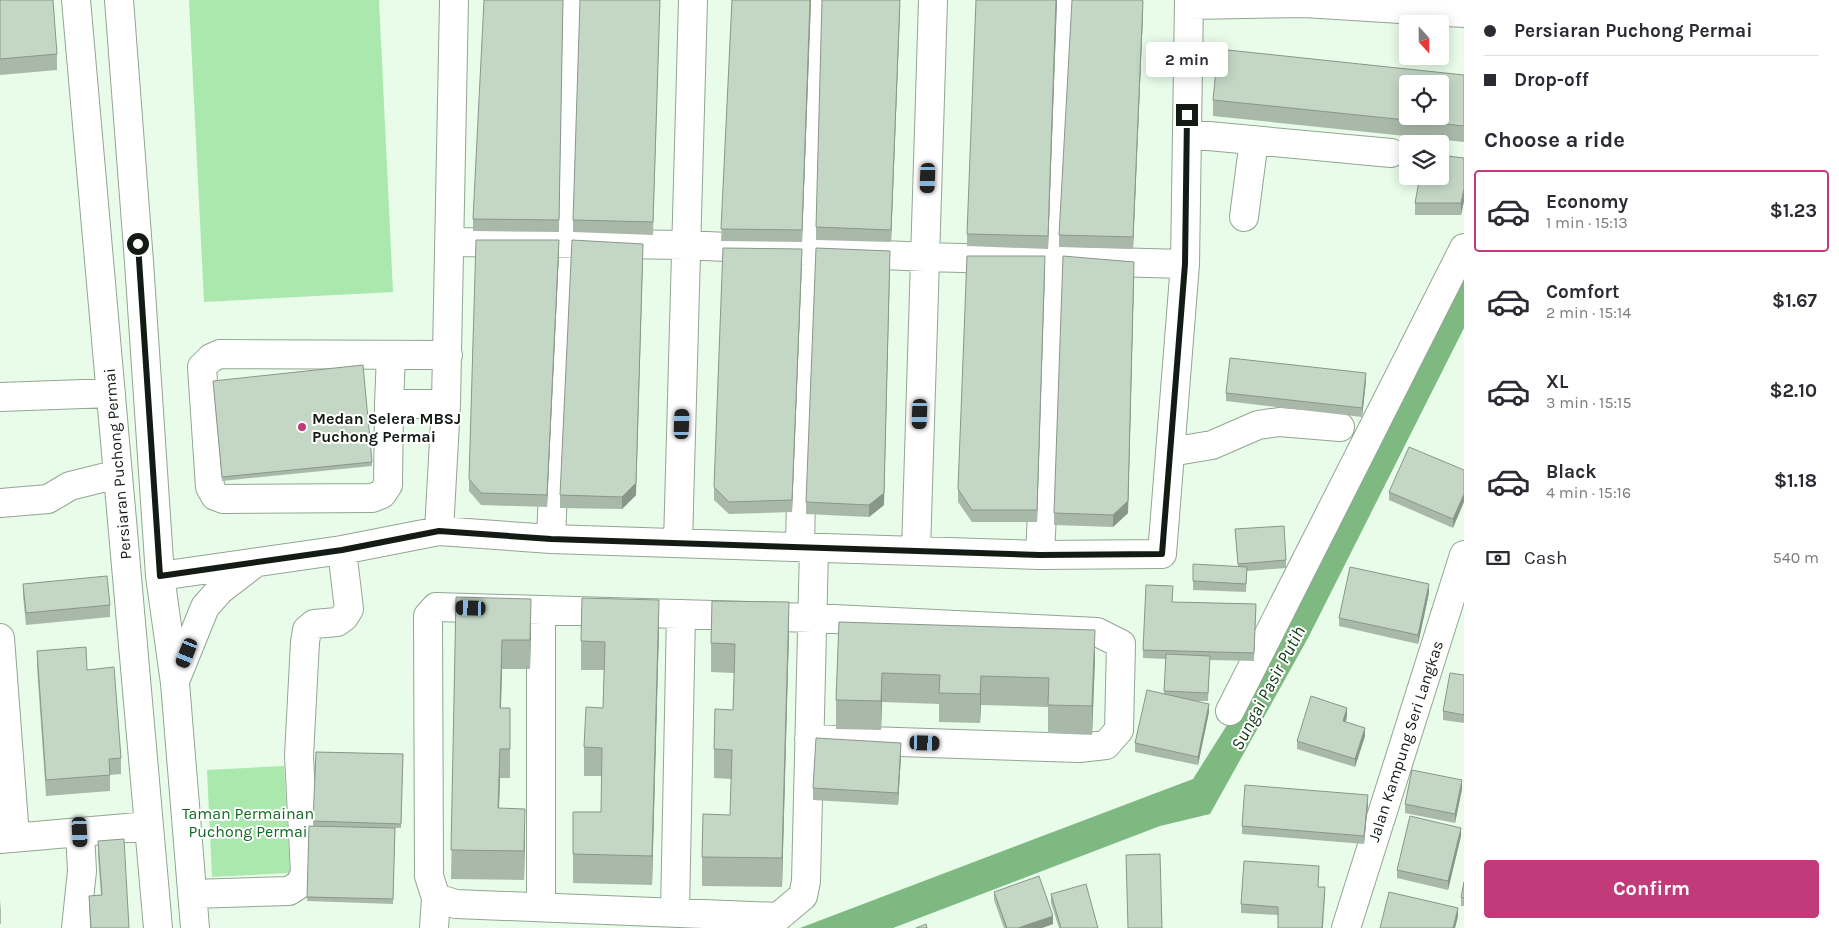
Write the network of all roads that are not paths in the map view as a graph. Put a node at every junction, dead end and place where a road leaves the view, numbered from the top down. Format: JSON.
{"nodes":[{"id":1,"x":76,"y":0,"type":"edge"},
{"id":2,"x":119,"y":0,"type":"edge"},
{"id":3,"x":454,"y":0,"type":"edge"},
{"id":4,"x":568,"y":0,"type":"edge"},
{"id":5,"x":693,"y":0,"type":"edge"},
{"id":6,"x":815,"y":0,"type":"edge"},
{"id":7,"x":933,"y":0,"type":"edge"},
{"id":8,"x":1062,"y":0,"type":"edge"},
{"id":9,"x":1189,"y":2,"type":"edge"},
{"id":10,"x":1464,"y":13,"type":"edge"},
{"id":11,"x":1187,"y":134,"type":"junction"},
{"id":12,"x":1254,"y":140,"type":"junction"},
{"id":13,"x":1391,"y":153,"type":"dead end"},
{"id":14,"x":1244,"y":217,"type":"dead end"},
{"id":15,"x":449,"y":242,"type":"junction"},
{"id":16,"x":562,"y":244,"type":"junction"},
{"id":17,"x":687,"y":245,"type":"junction"},
{"id":18,"x":1464,"y":248,"type":"edge"},
{"id":19,"x":806,"y":251,"type":"junction"},
{"id":20,"x":925,"y":257,"type":"junction"},
{"id":21,"x":1054,"y":260,"type":"junction"},
{"id":22,"x":1185,"y":264,"type":"junction"},
{"id":23,"x":391,"y":354,"type":"junction"},
{"id":24,"x":448,"y":355,"type":"junction"},
{"id":25,"x":111,"y":393,"type":"junction"},
{"id":26,"x":0,"y":397,"type":"edge"},
{"id":27,"x":389,"y":404,"type":"junction"},
{"id":28,"x":446,"y":404,"type":"junction"},
{"id":29,"x":1340,"y":427,"type":"dead end"},
{"id":30,"x":1170,"y":452,"type":"junction"},
{"id":31,"x":118,"y":474,"type":"junction"},
{"id":32,"x":0,"y":503,"type":"edge"},
{"id":33,"x":120,"y":505,"type":"junction"},
{"id":34,"x":439,"y":531,"type":"junction"},
{"id":35,"x":551,"y":539,"type":"junction"},
{"id":36,"x":678,"y":543,"type":"junction"},
{"id":37,"x":807,"y":547,"type":"junction"},
{"id":38,"x":342,"y":550,"type":"junction"},
{"id":39,"x":916,"y":551,"type":"junction"},
{"id":40,"x":1040,"y":555,"type":"junction"},
{"id":41,"x":1464,"y":555,"type":"edge"},
{"id":42,"x":256,"y":562,"type":"junction"},
{"id":43,"x":160,"y":576,"type":"junction"},
{"id":44,"x":541,"y":610,"type":"junction"},
{"id":45,"x":681,"y":614,"type":"junction"},
{"id":46,"x":812,"y":618,"type":"junction"},
{"id":47,"x":0,"y":638,"type":"edge"},
{"id":48,"x":175,"y":683,"type":"junction"},
{"id":49,"x":136,"y":684,"type":"junction"},
{"id":50,"x":176,"y":710,"type":"junction"},
{"id":51,"x":1230,"y":711,"type":"dead end"},
{"id":52,"x":810,"y":739,"type":"junction"},
{"id":53,"x":149,"y":826,"type":"junction"},
{"id":54,"x":80,"y":832,"type":"junction"},
{"id":55,"x":8,"y":838,"type":"edge"},
{"id":56,"x":192,"y":894,"type":"junction"},
{"id":57,"x":436,"y":898,"type":"junction"},
{"id":58,"x":541,"y":907,"type":"junction"},
{"id":59,"x":675,"y":912,"type":"junction"},
{"id":60,"x":76,"y":928,"type":"edge"},
{"id":61,"x":158,"y":928,"type":"edge"},
{"id":62,"x":195,"y":928,"type":"edge"},
{"id":63,"x":434,"y":928,"type":"edge"},
{"id":64,"x":1346,"y":928,"type":"edge"}],
"edges":[{"from":1,"to":25,"type":"street","name":"Persiaran Puchong Permai"},
{"from":2,"to":43,"type":"street","name":"Persiaran Puchong Permai"},
{"from":3,"to":15,"type":"street"},
{"from":4,"to":16,"type":"street"},
{"from":5,"to":17,"type":"street"},
{"from":6,"to":19,"type":"street"},
{"from":7,"to":20,"type":"street"},
{"from":8,"to":21,"type":"street"},
{"from":9,"to":10,"type":"street"},
{"from":9,"to":11,"type":"street"},
{"from":11,"to":12,"type":"street"},
{"from":11,"to":22,"type":"street"},
{"from":12,"to":13,"type":"street"},
{"from":12,"to":14,"type":"street"},
{"from":15,"to":16,"type":"street"},
{"from":15,"to":24,"type":"street"},
{"from":16,"to":17,"type":"street"},
{"from":16,"to":35,"type":"street"},
{"from":17,"to":19,"type":"street"},
{"from":17,"to":36,"type":"street"},
{"from":18,"to":51,"type":"street"},
{"from":19,"to":20,"type":"street"},
{"from":19,"to":37,"type":"street"},
{"from":20,"to":21,"type":"street"},
{"from":20,"to":39,"type":"street"},
{"from":21,"to":22,"type":"street"},
{"from":21,"to":40,"type":"street"},
{"from":22,"to":30,"type":"street"},
{"from":23,"to":24,"type":"street"},
{"from":23,"to":27,"type":"street"},
{"from":23,"to":27,"type":"street"},
{"from":24,"to":28,"type":"street"},
{"from":25,"to":26,"type":"street"},
{"from":25,"to":31,"type":"street","name":"Persiaran Puchong Permai"},
{"from":27,"to":28,"type":"street"},
{"from":28,"to":34,"type":"street"},
{"from":29,"to":30,"type":"street"},
{"from":30,"to":40,"type":"street"},
{"from":31,"to":32,"type":"street"},
{"from":31,"to":33,"type":"street","name":"Persiaran Puchong Permai"},
{"from":33,"to":43,"type":"street"},
{"from":33,"to":49,"type":"street","name":"Persiaran Puchong Permai"},
{"from":34,"to":35,"type":"street"},
{"from":34,"to":38,"type":"street"},
{"from":35,"to":36,"type":"street"},
{"from":36,"to":37,"type":"street"},
{"from":37,"to":39,"type":"street"},
{"from":37,"to":46,"type":"street"},
{"from":38,"to":42,"type":"street"},
{"from":38,"to":56,"type":"street"},
{"from":39,"to":40,"type":"street"},
{"from":41,"to":64,"type":"street","name":"Jalan Kampung Seri Langkas"},
{"from":42,"to":43,"type":"street"},
{"from":42,"to":48,"type":"street"},
{"from":43,"to":48,"type":"street","name":"Persiaran Puchong Permai"},
{"from":43,"to":49,"type":"street"},
{"from":44,"to":45,"type":"street"},
{"from":44,"to":57,"type":"street"},
{"from":44,"to":58,"type":"street"},
{"from":45,"to":46,"type":"street"},
{"from":45,"to":59,"type":"street"},
{"from":46,"to":52,"type":"street"},
{"from":46,"to":52,"type":"street"},
{"from":47,"to":55,"type":"street"},
{"from":48,"to":50,"type":"street","name":"Persiaran Puchong Permai"},
{"from":49,"to":53,"type":"street","name":"Persiaran Puchong Permai"},
{"from":50,"to":53,"type":"street"},
{"from":50,"to":56,"type":"street","name":"Persiaran Puchong Permai"},
{"from":52,"to":59,"type":"street"},
{"from":53,"to":54,"type":"street"},
{"from":53,"to":61,"type":"street","name":"Persiaran Puchong Permai"},
{"from":53,"to":62,"type":"street"},
{"from":54,"to":55,"type":"street"},
{"from":54,"to":60,"type":"street"},
{"from":56,"to":62,"type":"street","name":"Persiaran Puchong Permai"},
{"from":57,"to":58,"type":"street"},
{"from":57,"to":63,"type":"street"},
{"from":58,"to":59,"type":"street"}]}
